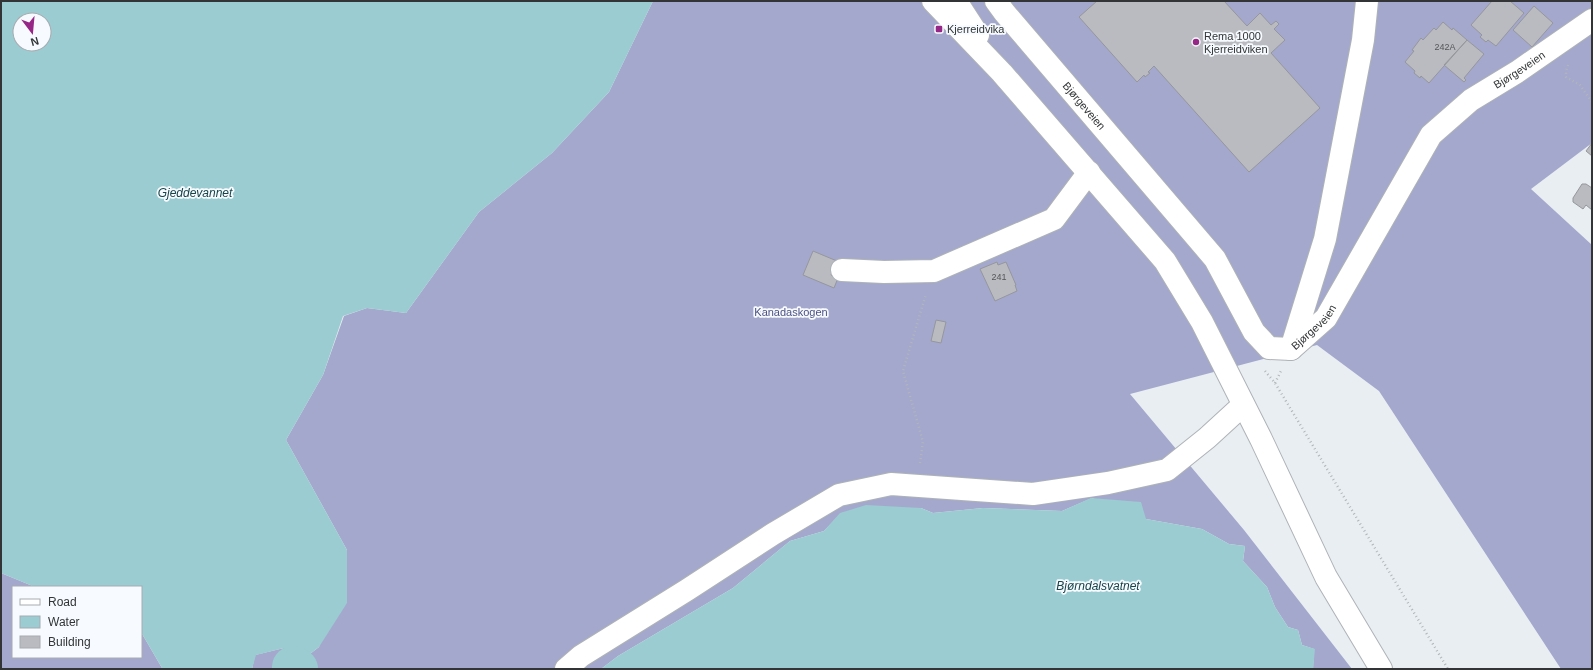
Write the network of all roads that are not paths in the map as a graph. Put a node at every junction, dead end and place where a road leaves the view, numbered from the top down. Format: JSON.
{"nodes":[{"id":1,"x":933,"y":1,"type":"edge"},
{"id":2,"x":956,"y":1,"type":"edge"},
{"id":3,"x":996,"y":1,"type":"edge"},
{"id":4,"x":1366,"y":1,"type":"edge"},
{"id":5,"x":1592,"y":20,"type":"edge"},
{"id":6,"x":1002,"y":73,"type":"junction"},
{"id":7,"x":1089,"y":172,"type":"junction"},
{"id":8,"x":842,"y":270,"type":"dead end"},
{"id":9,"x":1291,"y":349,"type":"junction"},
{"id":10,"x":1243,"y":405,"type":"junction"},
{"id":11,"x":566,"y":669,"type":"edge"},
{"id":12,"x":1381,"y":669,"type":"edge"}],
"edges":[{"from":1,"to":6,"type":"street"},
{"from":2,"to":6,"type":"street"},
{"from":3,"to":9,"type":"street","name":"Bjørgeveien"},
{"from":4,"to":9,"type":"street"},
{"from":5,"to":9,"type":"street","name":"Bjørgeveien"},
{"from":6,"to":7,"type":"street"},
{"from":7,"to":8,"type":"street"},
{"from":7,"to":10,"type":"street"},
{"from":10,"to":11,"type":"street"},
{"from":10,"to":12,"type":"street"}]}
